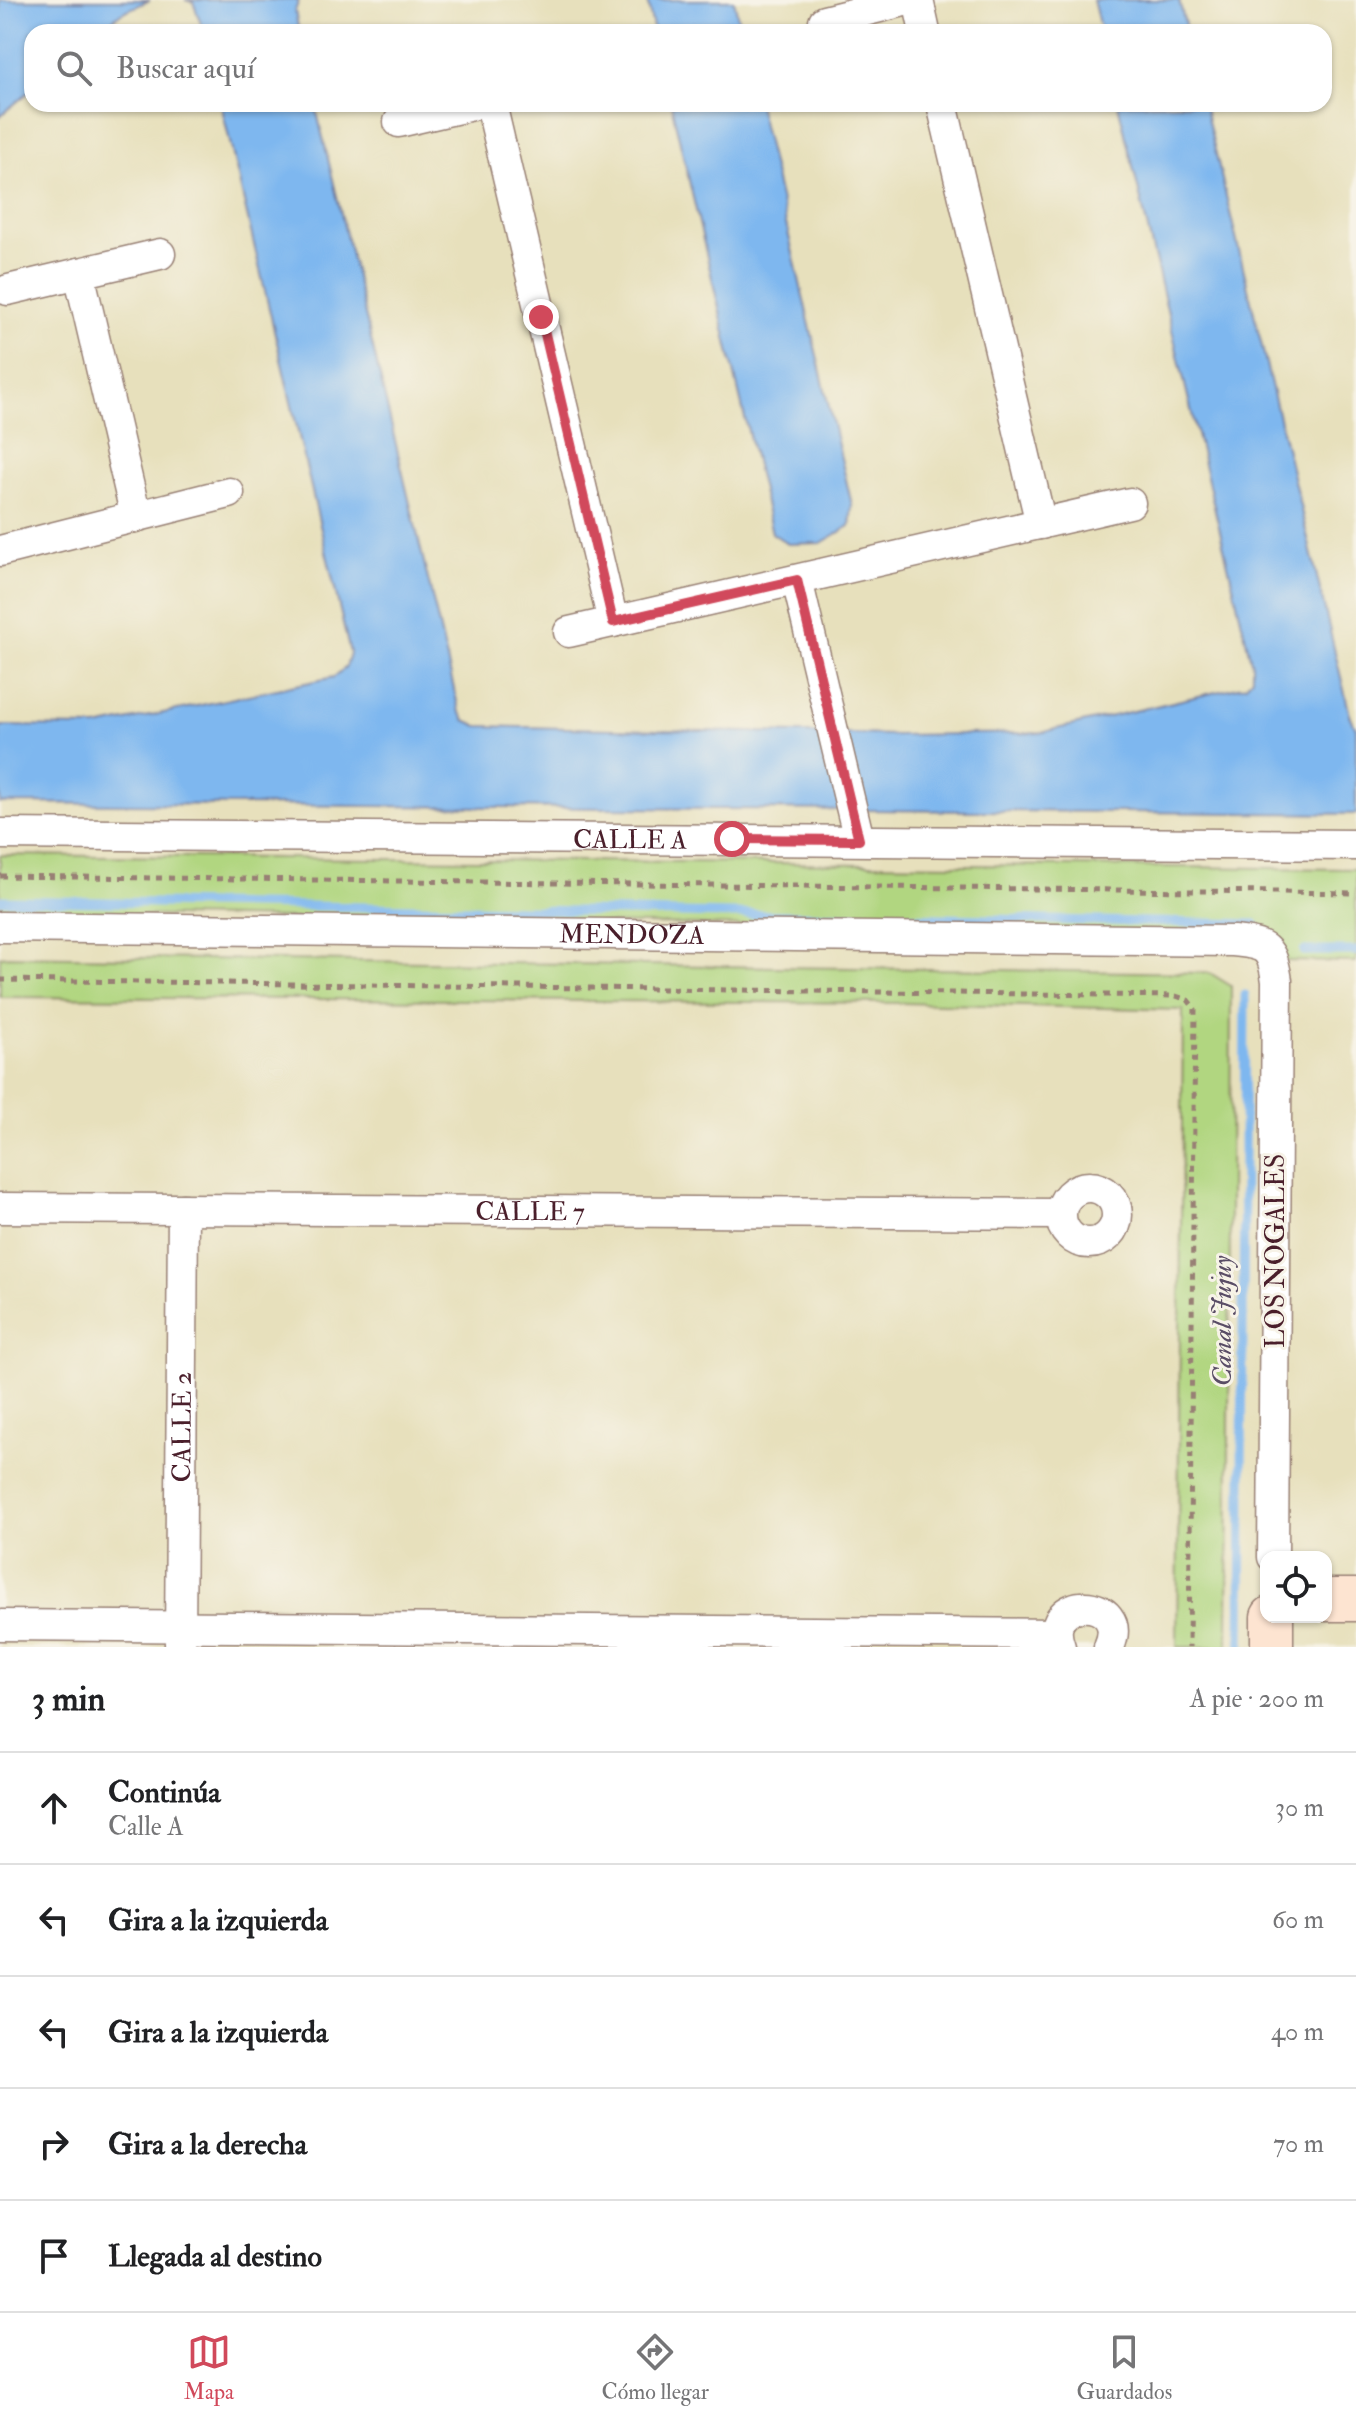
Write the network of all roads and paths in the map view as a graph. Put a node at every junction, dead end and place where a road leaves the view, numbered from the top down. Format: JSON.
{"nodes":[{"id":1,"x":908,"y":0,"type":"edge"},
{"id":2,"x":918,"y":0,"type":"edge"},
{"id":3,"x":824,"y":21,"type":"dead end"},
{"id":4,"x":923,"y":24,"type":"edge"},
{"id":5,"x":442,"y":112,"type":"edge"},
{"id":6,"x":493,"y":112,"type":"edge"},
{"id":7,"x":944,"y":112,"type":"edge"},
{"id":8,"x":399,"y":122,"type":"dead end"},
{"id":9,"x":160,"y":254,"type":"dead end"},
{"id":10,"x":79,"y":273,"type":"junction"},
{"id":11,"x":8,"y":290,"type":"dead end"},
{"id":12,"x":229,"y":493,"type":"dead end"},
{"id":13,"x":1130,"y":503,"type":"dead end"},
{"id":14,"x":136,"y":517,"type":"junction"},
{"id":15,"x":1041,"y":524,"type":"junction"},
{"id":16,"x":0,"y":551,"type":"edge"},
{"id":17,"x":797,"y":580,"type":"junction"},
{"id":18,"x":613,"y":622,"type":"junction"},
{"id":19,"x":569,"y":632,"type":"dead end"},
{"id":20,"x":0,"y":834,"type":"edge"},
{"id":21,"x":859,"y":840,"type":"junction"},
{"id":22,"x":1356,"y":845,"type":"edge"},
{"id":23,"x":0,"y":876,"type":"edge"},
{"id":24,"x":1356,"y":893,"type":"edge"},
{"id":25,"x":0,"y":927,"type":"edge"},
{"id":26,"x":1265,"y":947,"type":"joint"},
{"id":27,"x":0,"y":980,"type":"edge"},
{"id":28,"x":0,"y":1208,"type":"edge"},
{"id":29,"x":183,"y":1209,"type":"junction"},
{"id":30,"x":1060,"y":1214,"type":"dead end"},
{"id":31,"x":1273,"y":1551,"type":"edge"},
{"id":32,"x":1332,"y":1600,"type":"edge"},
{"id":33,"x":1356,"y":1600,"type":"edge"},
{"id":34,"x":1272,"y":1623,"type":"edge"},
{"id":35,"x":0,"y":1625,"type":"edge"},
{"id":36,"x":180,"y":1637,"type":"edge"},
{"id":37,"x":1058,"y":1640,"type":"edge"},
{"id":38,"x":1109,"y":1647,"type":"edge"},
{"id":39,"x":1189,"y":1647,"type":"edge"},
{"id":40,"x":1272,"y":1647,"type":"edge"}],
"edges":[{"from":1,"to":3,"type":"street"},
{"from":2,"to":4,"type":"street"},
{"from":5,"to":8,"type":"street"},
{"from":6,"to":18,"type":"street"},
{"from":7,"to":15,"type":"street"},
{"from":9,"to":10,"type":"street"},
{"from":10,"to":11,"type":"street"},
{"from":10,"to":14,"type":"street"},
{"from":12,"to":14,"type":"street"},
{"from":13,"to":15,"type":"street"},
{"from":14,"to":16,"type":"street"},
{"from":15,"to":17,"type":"street"},
{"from":17,"to":18,"type":"street"},
{"from":17,"to":21,"type":"street"},
{"from":18,"to":19,"type":"street"},
{"from":20,"to":21,"type":"street","name":"CALLE A"},
{"from":21,"to":22,"type":"street","name":"CALLE A"},
{"from":23,"to":24,"type":"path"},
{"from":25,"to":26,"type":"street","name":"MENDOZA"},
{"from":26,"to":31,"type":"street","name":"LOS NOGALES"},
{"from":27,"to":39,"type":"path"},
{"from":28,"to":29,"type":"street","name":"CALLE 7"},
{"from":29,"to":30,"type":"street","name":"CALLE 7"},
{"from":29,"to":36,"type":"street","name":"CALLE 2"},
{"from":32,"to":33,"type":"street"},
{"from":34,"to":40,"type":"street"},
{"from":35,"to":36,"type":"street"},
{"from":36,"to":37,"type":"street"},
{"from":37,"to":38,"type":"street"}]}
